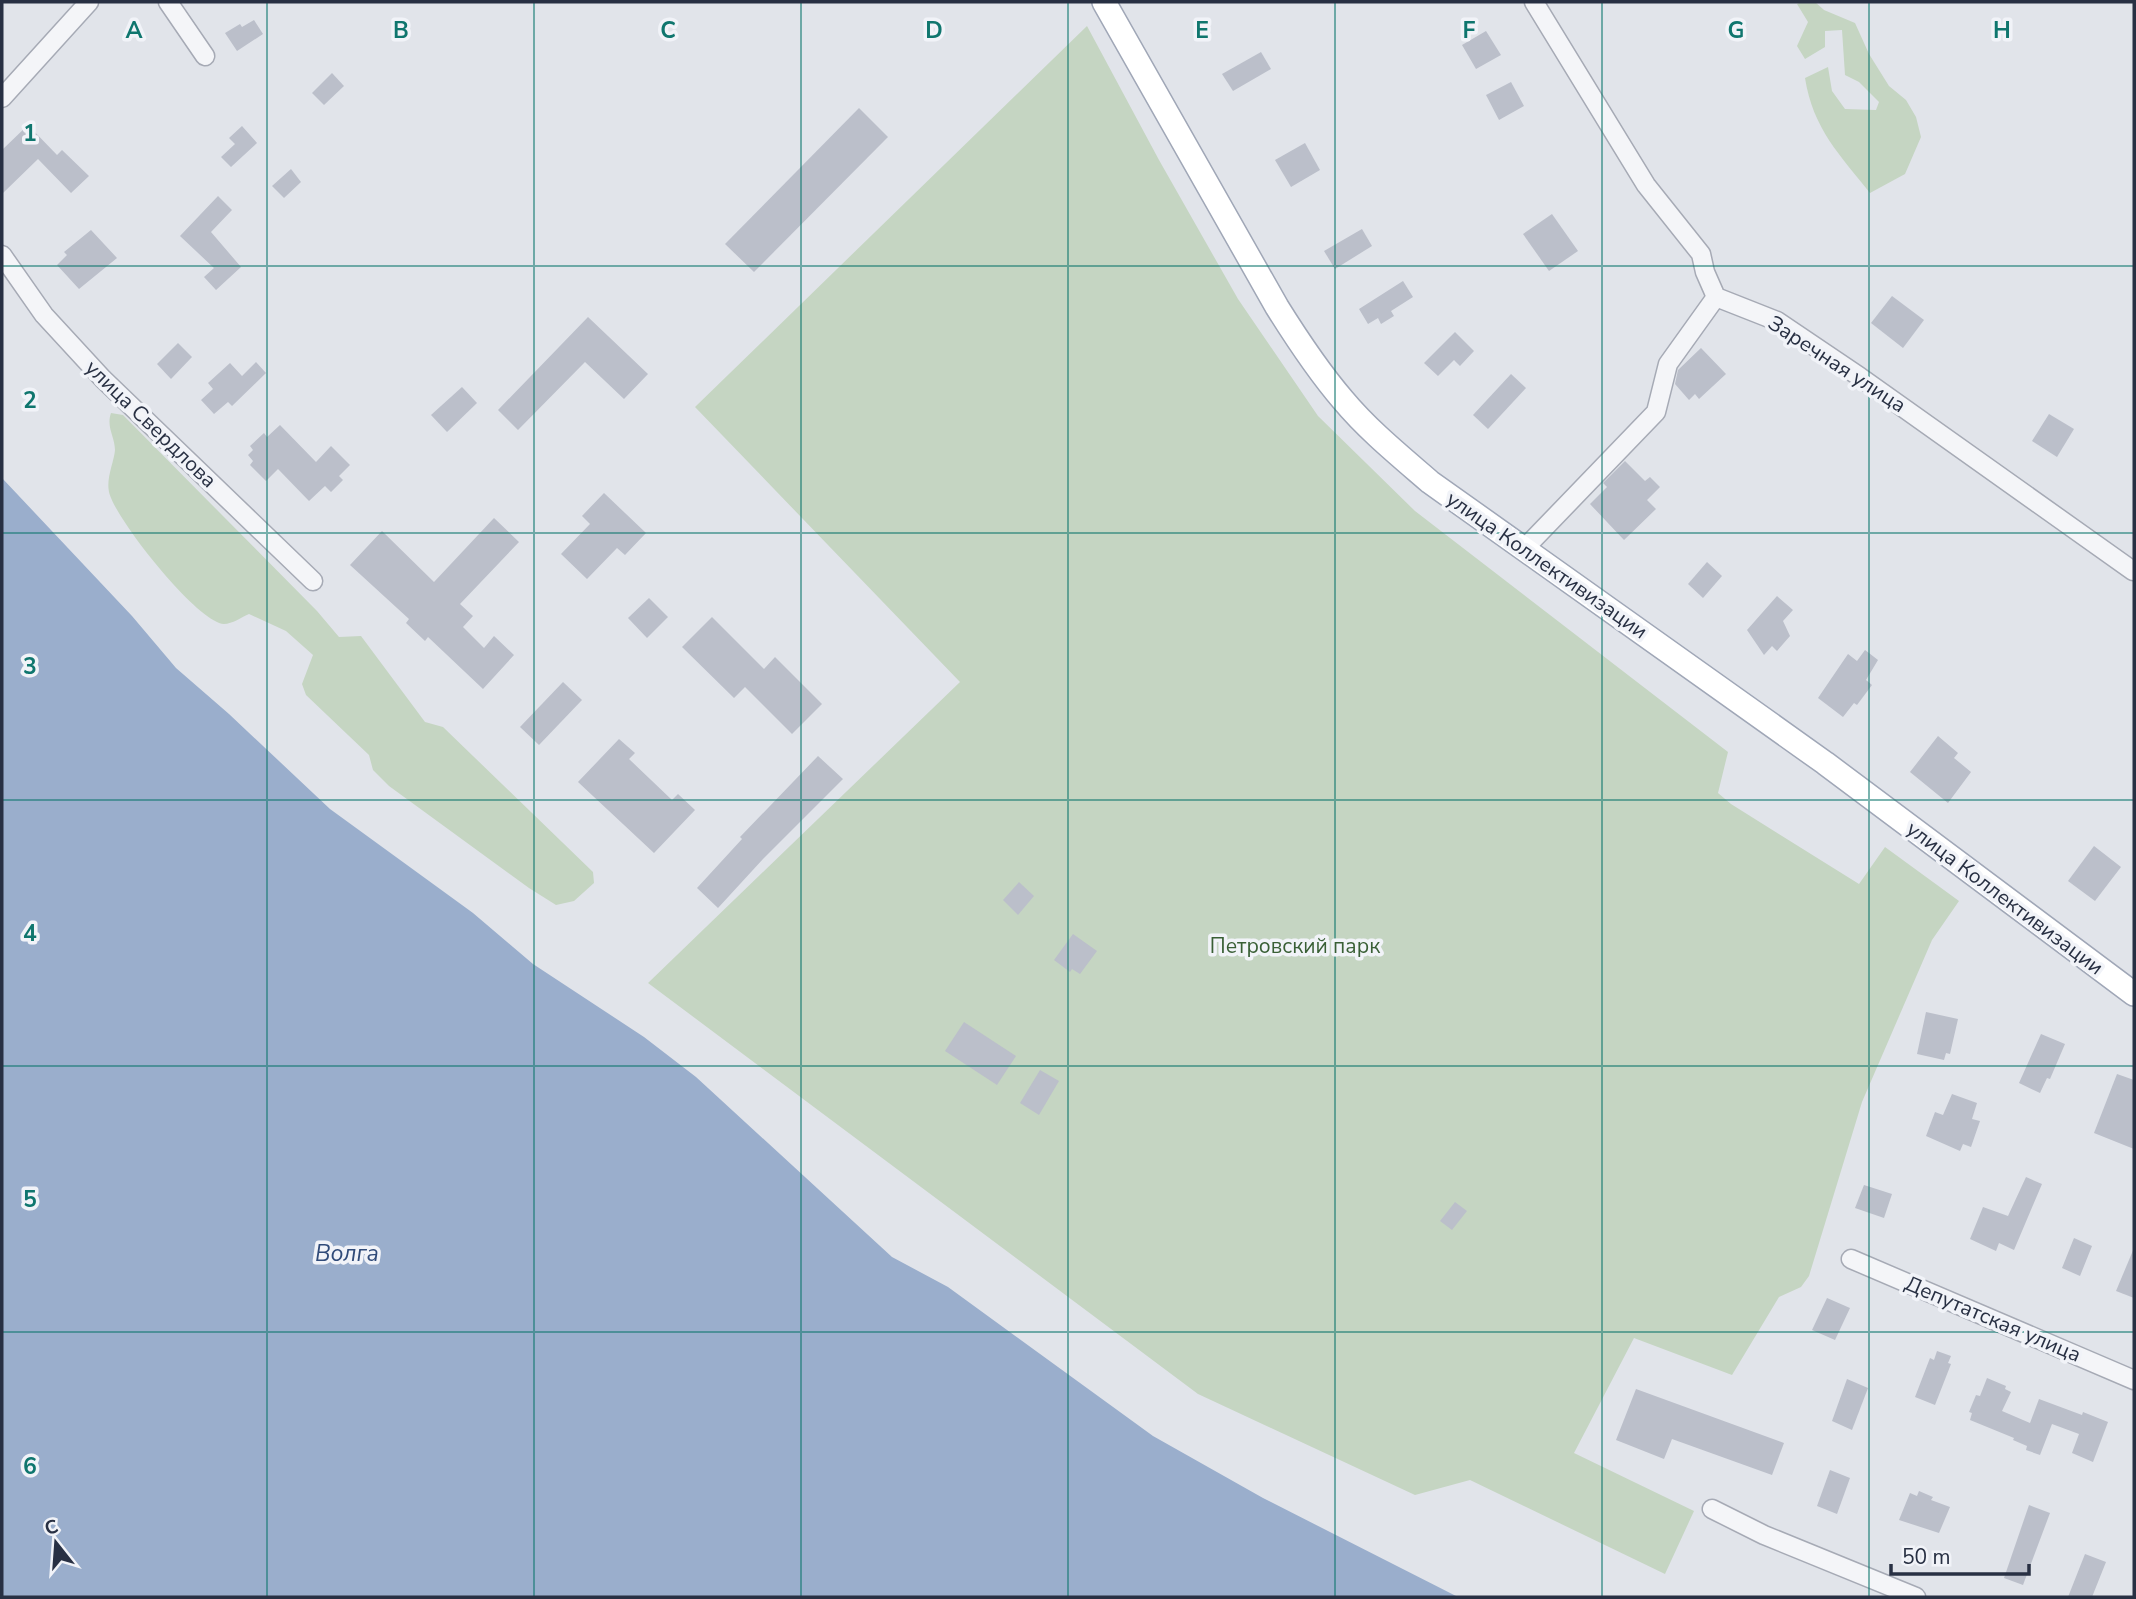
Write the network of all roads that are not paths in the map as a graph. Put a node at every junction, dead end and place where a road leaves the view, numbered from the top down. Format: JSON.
{"nodes":[{"id":1,"x":89,"y":2,"type":"edge"},
{"id":2,"x":168,"y":2,"type":"edge"},
{"id":3,"x":1104,"y":2,"type":"edge"},
{"id":4,"x":1534,"y":2,"type":"edge"},
{"id":5,"x":205,"y":56,"type":"dead end"},
{"id":6,"x":2,"y":98,"type":"edge"},
{"id":7,"x":2,"y":255,"type":"edge"},
{"id":8,"x":1716,"y":297,"type":"junction"},
{"id":9,"x":1524,"y":549,"type":"junction"},
{"id":10,"x":2133,"y":571,"type":"edge"},
{"id":11,"x":313,"y":582,"type":"dead end"},
{"id":12,"x":2134,"y":994,"type":"edge"},
{"id":13,"x":1851,"y":1259,"type":"dead end"},
{"id":14,"x":2134,"y":1380,"type":"edge"},
{"id":15,"x":1712,"y":1509,"type":"dead end"},
{"id":16,"x":1916,"y":1597,"type":"edge"}],
"edges":[{"from":1,"to":6,"type":"street"},
{"from":2,"to":5,"type":"street"},
{"from":3,"to":9,"type":"main road","name":"улица Коллективизации"},
{"from":4,"to":8,"type":"street"},
{"from":7,"to":11,"type":"street","name":"улица Свердлова"},
{"from":8,"to":9,"type":"street"},
{"from":8,"to":10,"type":"street","name":"Заречная улица"},
{"from":9,"to":12,"type":"main road","name":"улица Коллективизации"},
{"from":13,"to":14,"type":"street","name":"Депутатская улица"},
{"from":15,"to":16,"type":"street"}]}
